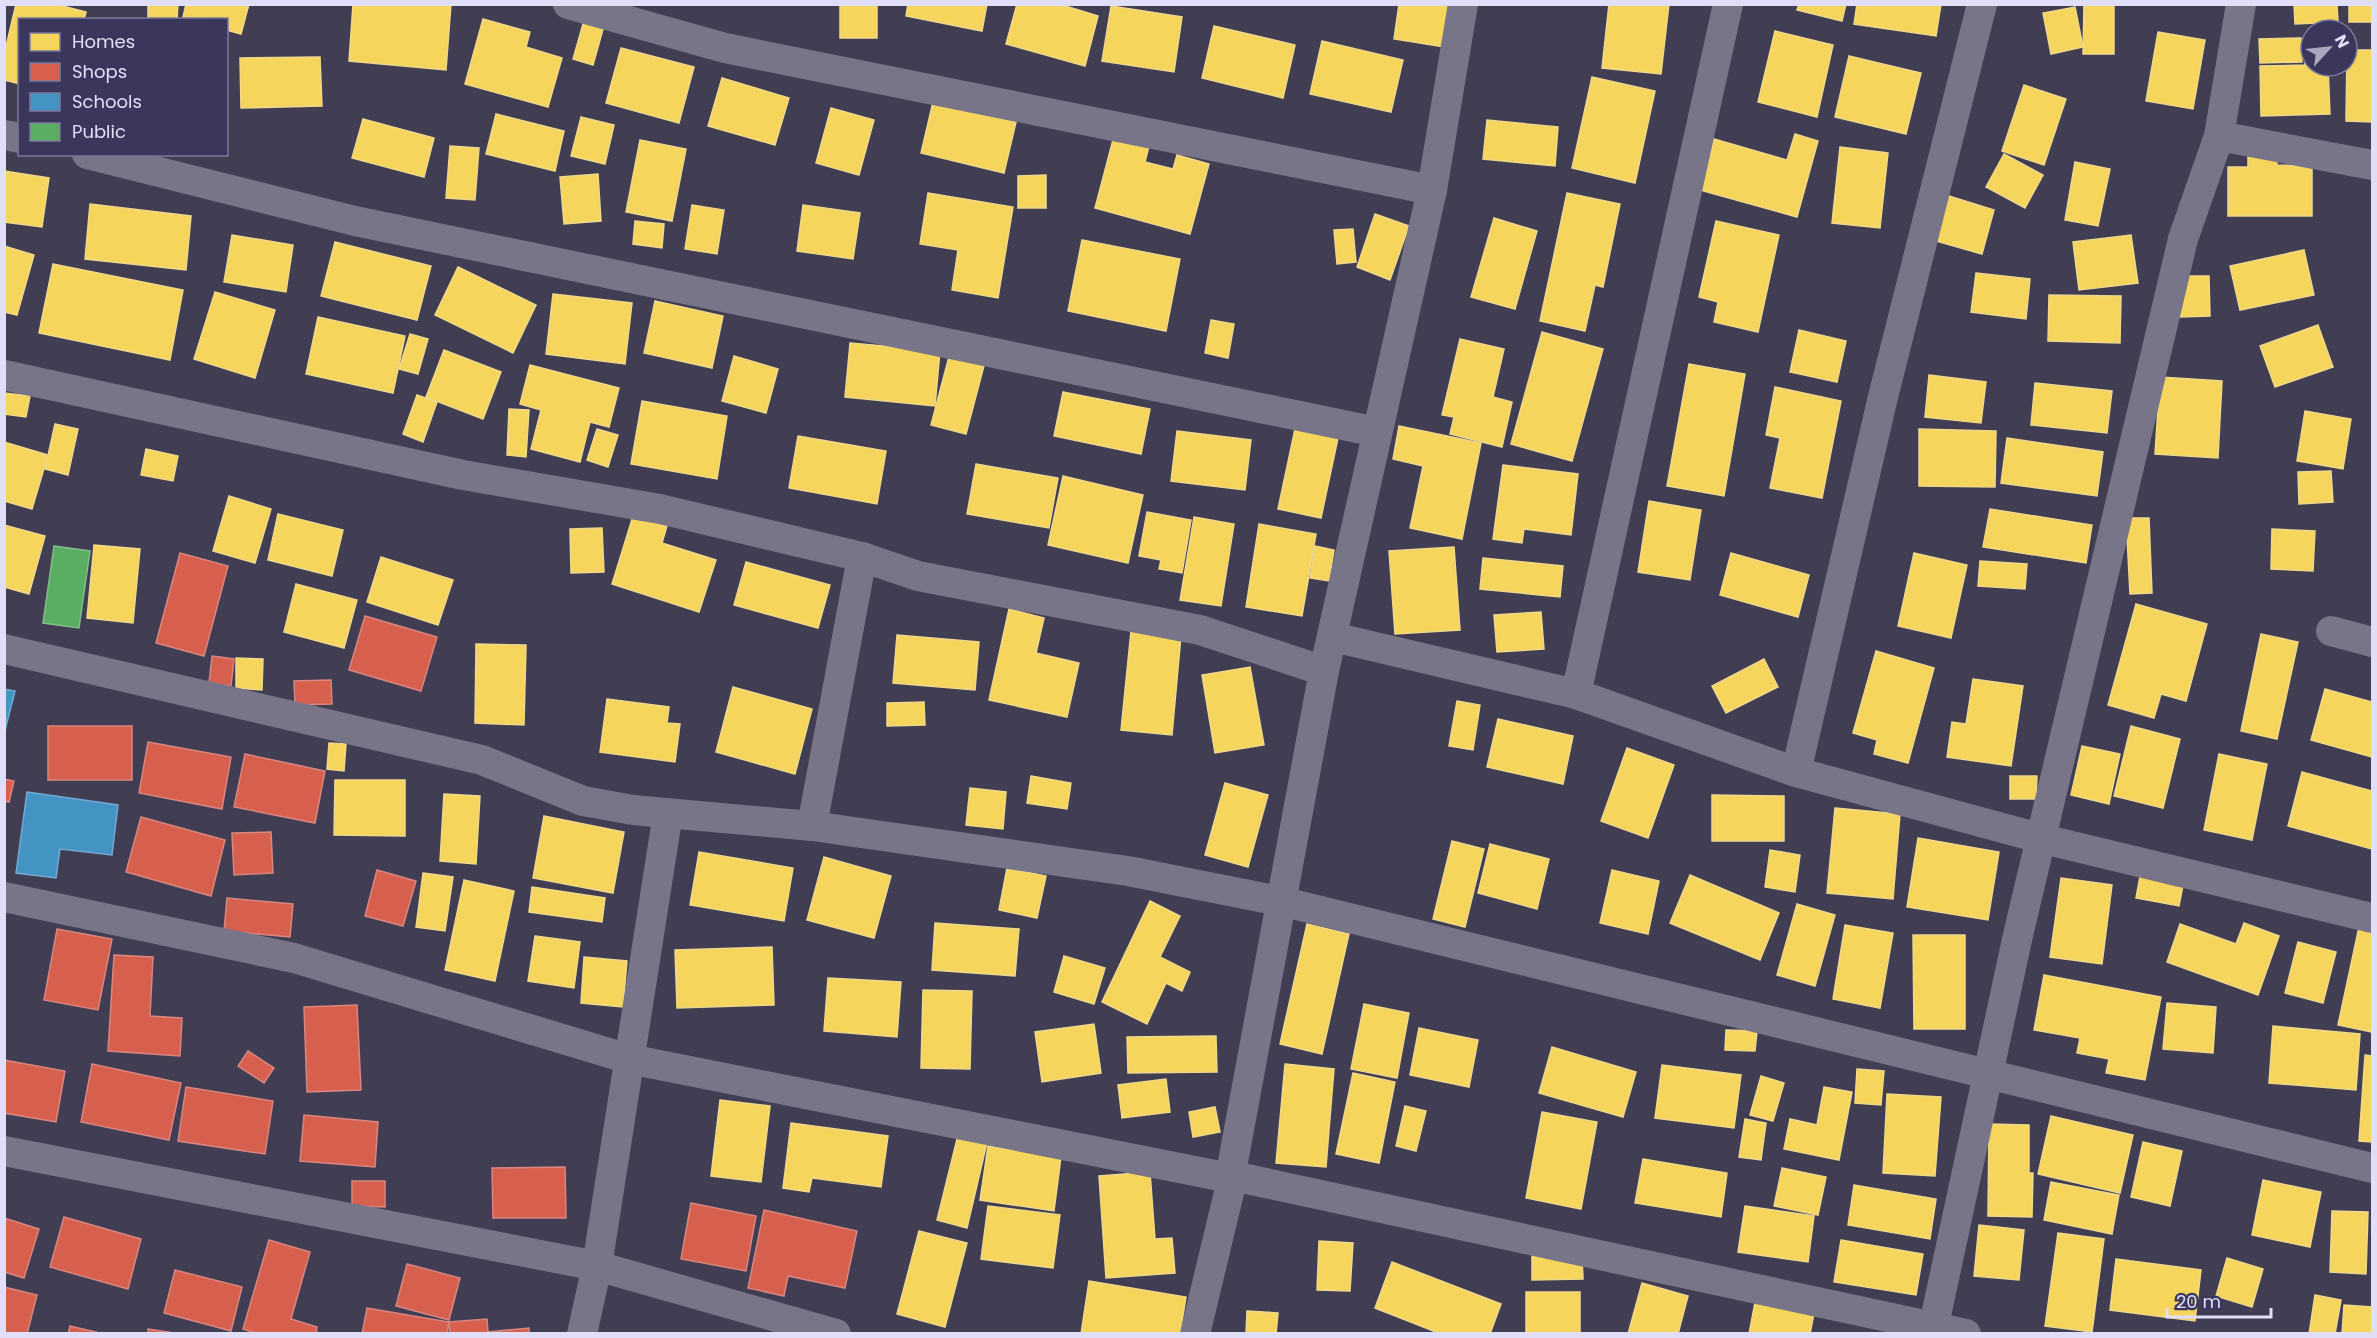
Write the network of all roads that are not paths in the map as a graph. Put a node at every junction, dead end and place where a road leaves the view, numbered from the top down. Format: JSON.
{"nodes":[{"id":1,"x":567,"y":4,"type":"edge"},
{"id":2,"x":1463,"y":4,"type":"edge"},
{"id":3,"x":1728,"y":4,"type":"edge"},
{"id":4,"x":1982,"y":4,"type":"edge"},
{"id":5,"x":2241,"y":4,"type":"edge"},
{"id":6,"x":2219,"y":136,"type":"junction"},
{"id":7,"x":95,"y":156,"type":"edge"},
{"id":8,"x":2373,"y":165,"type":"edge"},
{"id":9,"x":1432,"y":190,"type":"junction"},
{"id":10,"x":4,"y":375,"type":"edge"},
{"id":11,"x":1377,"y":432,"type":"junction"},
{"id":12,"x":862,"y":557,"type":"junction"},
{"id":13,"x":2331,"y":631,"type":"dead end"},
{"id":14,"x":1333,"y":636,"type":"junction"},
{"id":15,"x":2373,"y":642,"type":"edge"},
{"id":16,"x":4,"y":649,"type":"edge"},
{"id":17,"x":1324,"y":671,"type":"junction"},
{"id":18,"x":1576,"y":694,"type":"junction"},
{"id":19,"x":1796,"y":772,"type":"junction"},
{"id":20,"x":668,"y":813,"type":"junction"},
{"id":21,"x":812,"y":826,"type":"junction"},
{"id":22,"x":2043,"y":839,"type":"junction"},
{"id":23,"x":4,"y":897,"type":"edge"},
{"id":24,"x":1280,"y":901,"type":"junction"},
{"id":25,"x":2373,"y":918,"type":"edge"},
{"id":26,"x":629,"y":1059,"type":"junction"},
{"id":27,"x":1988,"y":1075,"type":"junction"},
{"id":28,"x":4,"y":1151,"type":"edge"},
{"id":29,"x":2373,"y":1168,"type":"edge"},
{"id":30,"x":1232,"y":1177,"type":"junction"},
{"id":31,"x":597,"y":1266,"type":"junction"},
{"id":32,"x":1933,"y":1330,"type":"edge"},
{"id":33,"x":582,"y":1334,"type":"edge"},
{"id":34,"x":836,"y":1334,"type":"edge"},
{"id":35,"x":1195,"y":1334,"type":"edge"},
{"id":36,"x":1966,"y":1334,"type":"edge"}],
"edges":[{"from":1,"to":9,"type":"street"},
{"from":2,"to":9,"type":"street"},
{"from":3,"to":18,"type":"street"},
{"from":4,"to":19,"type":"street"},
{"from":5,"to":6,"type":"street"},
{"from":6,"to":8,"type":"street"},
{"from":6,"to":22,"type":"street"},
{"from":7,"to":11,"type":"street"},
{"from":9,"to":11,"type":"street"},
{"from":10,"to":12,"type":"street"},
{"from":11,"to":14,"type":"street"},
{"from":12,"to":17,"type":"street"},
{"from":12,"to":21,"type":"street"},
{"from":13,"to":15,"type":"street"},
{"from":14,"to":17,"type":"street"},
{"from":14,"to":18,"type":"street"},
{"from":16,"to":20,"type":"street"},
{"from":17,"to":24,"type":"street"},
{"from":18,"to":19,"type":"street"},
{"from":19,"to":22,"type":"street"},
{"from":20,"to":21,"type":"street"},
{"from":20,"to":26,"type":"street"},
{"from":21,"to":24,"type":"street"},
{"from":22,"to":25,"type":"street"},
{"from":22,"to":27,"type":"street"},
{"from":23,"to":26,"type":"street"},
{"from":24,"to":27,"type":"street"},
{"from":24,"to":30,"type":"street"},
{"from":26,"to":30,"type":"street"},
{"from":26,"to":31,"type":"street"},
{"from":27,"to":29,"type":"street"},
{"from":27,"to":32,"type":"street"},
{"from":28,"to":31,"type":"street"},
{"from":30,"to":32,"type":"street"},
{"from":30,"to":35,"type":"street"},
{"from":31,"to":33,"type":"street"},
{"from":31,"to":34,"type":"street"},
{"from":32,"to":36,"type":"street"}]}
